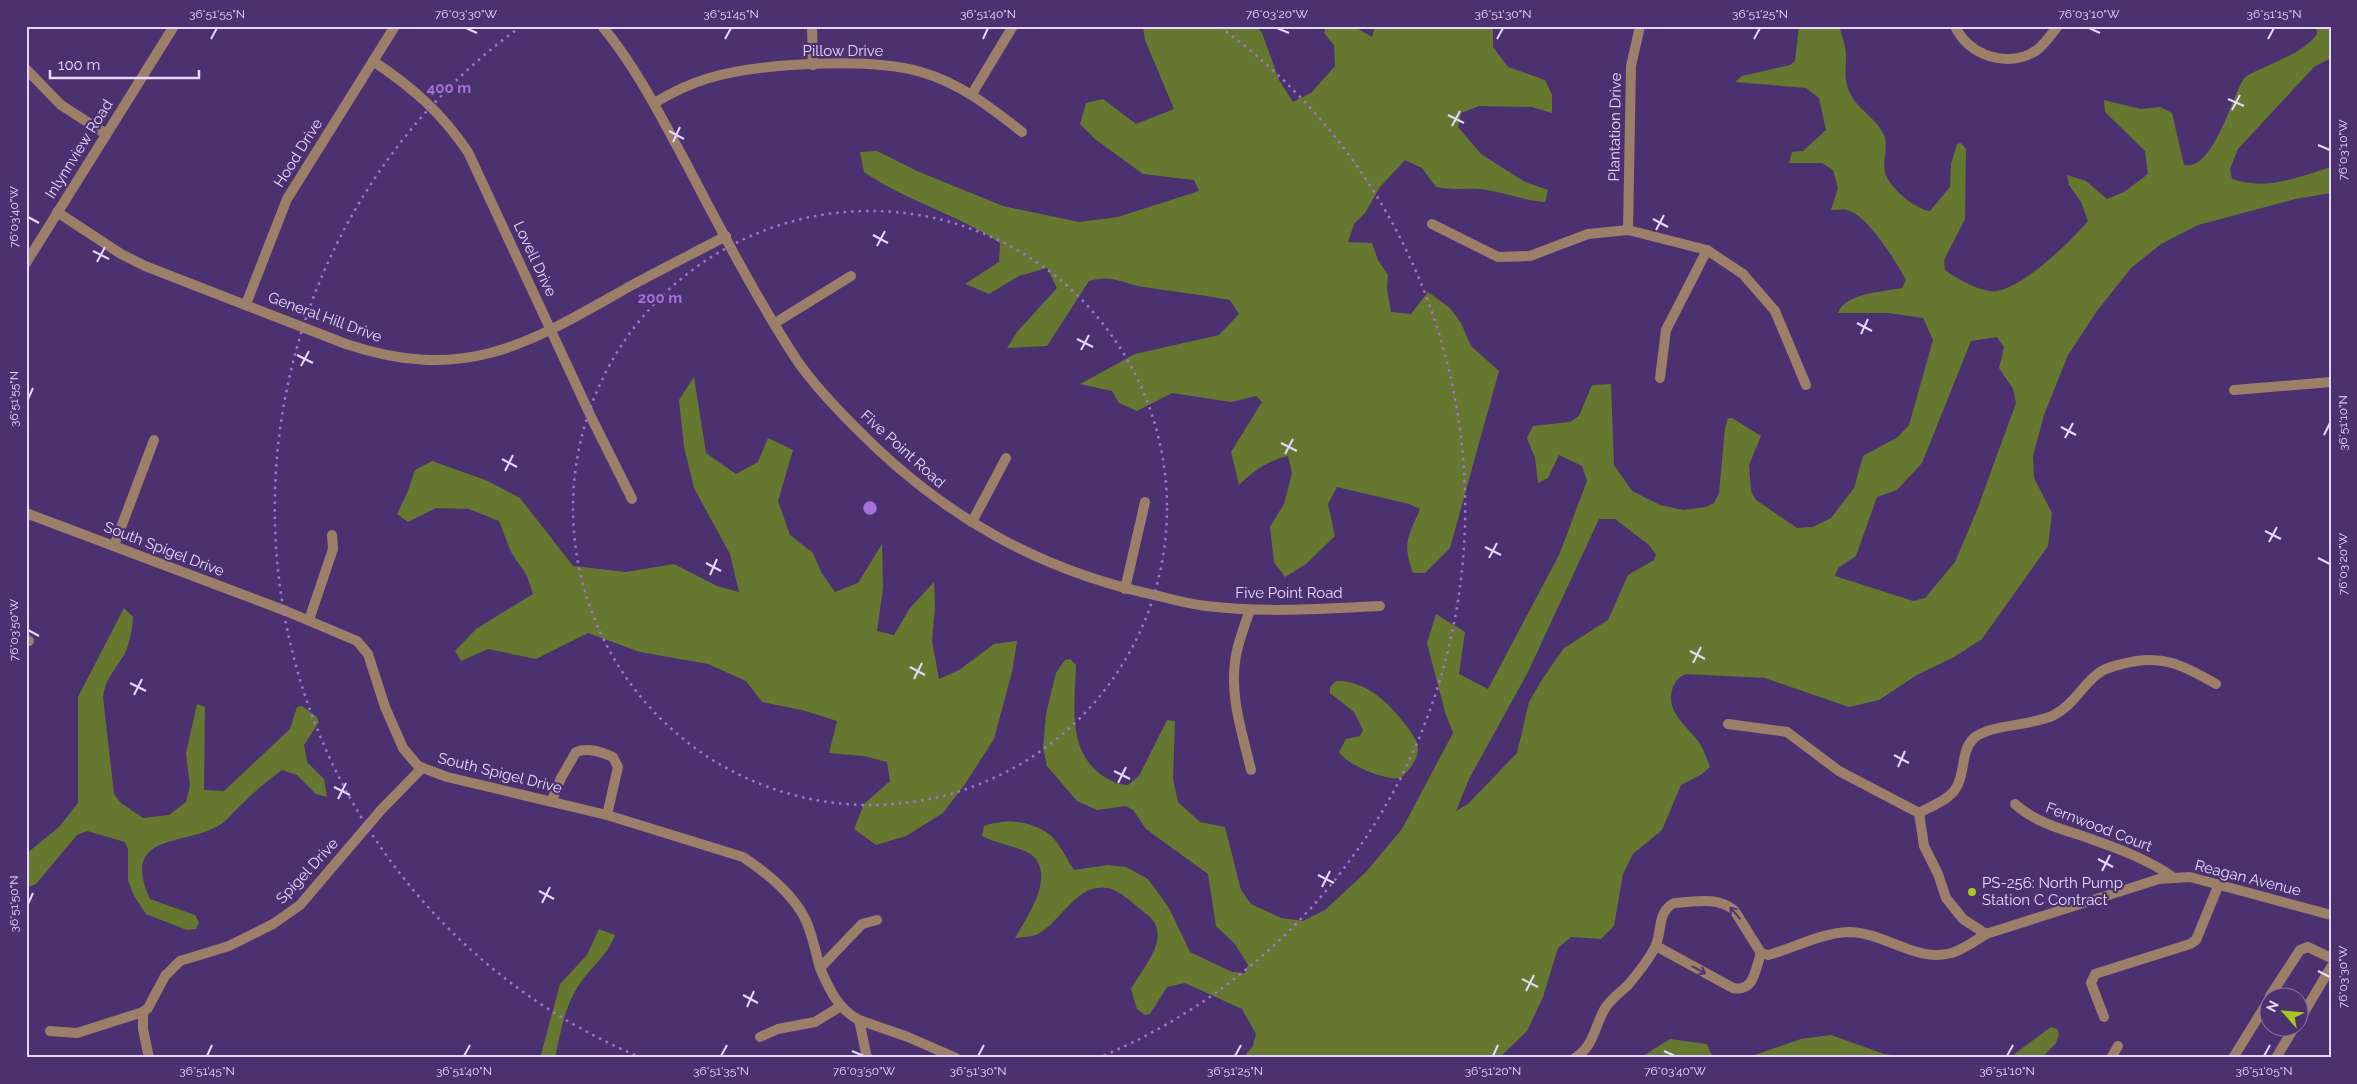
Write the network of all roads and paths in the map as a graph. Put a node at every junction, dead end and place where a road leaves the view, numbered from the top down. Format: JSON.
{"nodes":[{"id":1,"x":174,"y":26,"type":"edge"},
{"id":2,"x":395,"y":26,"type":"edge"},
{"id":3,"x":602,"y":26,"type":"edge"},
{"id":4,"x":812,"y":26,"type":"edge"},
{"id":5,"x":1013,"y":26,"type":"edge"},
{"id":6,"x":1640,"y":26,"type":"edge"},
{"id":7,"x":1955,"y":26,"type":"edge"},
{"id":8,"x":2058,"y":26,"type":"edge"},
{"id":9,"x":373,"y":61,"type":"junction"},
{"id":10,"x":813,"y":65,"type":"junction"},
{"id":11,"x":26,"y":69,"type":"edge"},
{"id":12,"x":972,"y":94,"type":"junction"},
{"id":13,"x":654,"y":103,"type":"junction"},
{"id":14,"x":1022,"y":132,"type":"dead end"},
{"id":15,"x":106,"y":134,"type":"junction"},
{"id":16,"x":57,"y":212,"type":"junction"},
{"id":17,"x":1432,"y":224,"type":"dead end"},
{"id":18,"x":1628,"y":230,"type":"junction"},
{"id":19,"x":726,"y":236,"type":"junction"},
{"id":20,"x":1707,"y":250,"type":"junction"},
{"id":21,"x":26,"y":263,"type":"edge"},
{"id":22,"x":851,"y":276,"type":"dead end"},
{"id":23,"x":246,"y":304,"type":"junction"},
{"id":24,"x":775,"y":323,"type":"junction"},
{"id":25,"x":551,"y":331,"type":"junction"},
{"id":26,"x":1660,"y":378,"type":"dead end"},
{"id":27,"x":2331,"y":382,"type":"edge"},
{"id":28,"x":1806,"y":386,"type":"dead end"},
{"id":29,"x":2234,"y":390,"type":"dead end"},
{"id":30,"x":154,"y":440,"type":"dead end"},
{"id":31,"x":1006,"y":458,"type":"dead end"},
{"id":32,"x":632,"y":499,"type":"dead end"},
{"id":33,"x":1145,"y":502,"type":"dead end"},
{"id":34,"x":26,"y":513,"type":"edge"},
{"id":35,"x":972,"y":522,"type":"junction"},
{"id":36,"x":332,"y":535,"type":"dead end"},
{"id":37,"x":114,"y":546,"type":"junction"},
{"id":38,"x":1125,"y":589,"type":"junction"},
{"id":39,"x":1380,"y":606,"type":"dead end"},
{"id":40,"x":1250,"y":610,"type":"junction"},
{"id":41,"x":308,"y":620,"type":"junction"},
{"id":42,"x":2216,"y":684,"type":"dead end"},
{"id":43,"x":1728,"y":724,"type":"dead end"},
{"id":44,"x":422,"y":768,"type":"junction"},
{"id":45,"x":1251,"y":770,"type":"dead end"},
{"id":46,"x":552,"y":800,"type":"junction"},
{"id":47,"x":2015,"y":804,"type":"dead end"},
{"id":48,"x":1919,"y":812,"type":"junction"},
{"id":49,"x":607,"y":815,"type":"junction"},
{"id":50,"x":2173,"y":877,"type":"junction"},
{"id":51,"x":2218,"y":884,"type":"junction"},
{"id":52,"x":2331,"y":915,"type":"edge"},
{"id":53,"x":877,"y":920,"type":"dead end"},
{"id":54,"x":1986,"y":934,"type":"junction"},
{"id":55,"x":1656,"y":946,"type":"junction"},
{"id":56,"x":1761,"y":954,"type":"junction"},
{"id":57,"x":2331,"y":958,"type":"edge"},
{"id":58,"x":2331,"y":967,"type":"edge"},
{"id":59,"x":820,"y":968,"type":"junction"},
{"id":60,"x":2277,"y":986,"type":"edge"},
{"id":61,"x":2310,"y":1002,"type":"edge"},
{"id":62,"x":841,"y":1006,"type":"junction"},
{"id":63,"x":143,"y":1012,"type":"junction"},
{"id":64,"x":2260,"y":1013,"type":"edge"},
{"id":65,"x":2104,"y":1017,"type":"dead end"},
{"id":66,"x":859,"y":1020,"type":"junction"},
{"id":67,"x":50,"y":1031,"type":"dead end"},
{"id":68,"x":2289,"y":1036,"type":"edge"},
{"id":69,"x":760,"y":1037,"type":"dead end"},
{"id":70,"x":2118,"y":1046,"type":"dead end"},
{"id":71,"x":149,"y":1058,"type":"edge"},
{"id":72,"x":867,"y":1058,"type":"edge"},
{"id":73,"x":956,"y":1058,"type":"edge"},
{"id":74,"x":1575,"y":1058,"type":"edge"},
{"id":75,"x":2111,"y":1058,"type":"edge"},
{"id":76,"x":2233,"y":1058,"type":"edge"},
{"id":77,"x":2276,"y":1058,"type":"edge"}],
"edges":[{"from":1,"to":15,"type":"street","name":"Inlynnview Road"},
{"from":2,"to":9,"type":"street","name":"Hood Drive"},
{"from":3,"to":13,"type":"street","name":"Five Point Road"},
{"from":4,"to":10,"type":"street"},
{"from":5,"to":12,"type":"street"},
{"from":6,"to":18,"type":"street","name":"Plantation Drive"},
{"from":7,"to":8,"type":"street"},
{"from":9,"to":23,"type":"street","name":"Hood Drive"},
{"from":9,"to":25,"type":"street","name":"Lovell Drive"},
{"from":10,"to":12,"type":"street","name":"Pillow Drive"},
{"from":10,"to":13,"type":"street","name":"Pillow Drive"},
{"from":11,"to":15,"type":"street"},
{"from":12,"to":14,"type":"street","name":"Pillow Drive"},
{"from":13,"to":19,"type":"street","name":"Five Point Road"},
{"from":15,"to":16,"type":"street","name":"Inlynnview Road"},
{"from":16,"to":21,"type":"street","name":"Inlynnview Road"},
{"from":16,"to":23,"type":"street","name":"General Hill Drive"},
{"from":17,"to":18,"type":"street"},
{"from":18,"to":20,"type":"street"},
{"from":19,"to":24,"type":"street","name":"Five Point Road"},
{"from":19,"to":25,"type":"street","name":"General Hill Drive"},
{"from":20,"to":26,"type":"street"},
{"from":20,"to":28,"type":"street"},
{"from":22,"to":24,"type":"street"},
{"from":23,"to":25,"type":"street","name":"General Hill Drive"},
{"from":24,"to":35,"type":"street","name":"Five Point Road"},
{"from":25,"to":32,"type":"street","name":"Lovell Drive"},
{"from":27,"to":29,"type":"street"},
{"from":30,"to":37,"type":"street"},
{"from":31,"to":35,"type":"street"},
{"from":33,"to":38,"type":"street"},
{"from":34,"to":37,"type":"street","name":"South Spigel Drive"},
{"from":35,"to":38,"type":"street","name":"Five Point Road"},
{"from":36,"to":41,"type":"street"},
{"from":37,"to":41,"type":"street","name":"South Spigel Drive"},
{"from":38,"to":40,"type":"street","name":"Five Point Road"},
{"from":39,"to":40,"type":"street","name":"Five Point Road"},
{"from":40,"to":45,"type":"street"},
{"from":41,"to":44,"type":"street","name":"South Spigel Drive"},
{"from":42,"to":48,"type":"street"},
{"from":43,"to":48,"type":"street"},
{"from":44,"to":46,"type":"street","name":"South Spigel Drive"},
{"from":44,"to":63,"type":"street","name":"Spigel Drive"},
{"from":46,"to":49,"type":"street","name":"South Spigel Drive"},
{"from":46,"to":49,"type":"street"},
{"from":47,"to":50,"type":"street","name":"Fernwood Court"},
{"from":48,"to":54,"type":"street"},
{"from":49,"to":59,"type":"street","name":"South Spigel Drive"},
{"from":50,"to":51,"type":"street","name":"Reagan Avenue"},
{"from":50,"to":54,"type":"street","name":"Reagan Avenue"},
{"from":51,"to":52,"type":"street","name":"Reagan Avenue"},
{"from":51,"to":65,"type":"street"},
{"from":53,"to":59,"type":"street"},
{"from":54,"to":56,"type":"street","name":"Reagan Avenue"},
{"from":55,"to":56,"type":"street","one_way":true},
{"from":56,"to":55,"type":"street","one_way":true},
{"from":55,"to":74,"type":"street"},
{"from":57,"to":60,"type":"street"},
{"from":58,"to":61,"type":"street"},
{"from":59,"to":62,"type":"street","name":"South Spigel Drive"},
{"from":62,"to":66,"type":"street","name":"South Spigel Drive"},
{"from":62,"to":69,"type":"street"},
{"from":63,"to":67,"type":"street"},
{"from":63,"to":71,"type":"street"},
{"from":64,"to":76,"type":"street"},
{"from":66,"to":72,"type":"street"},
{"from":66,"to":73,"type":"street","name":"South Spigel Drive"},
{"from":68,"to":77,"type":"street"},
{"from":70,"to":75,"type":"street"}]}
